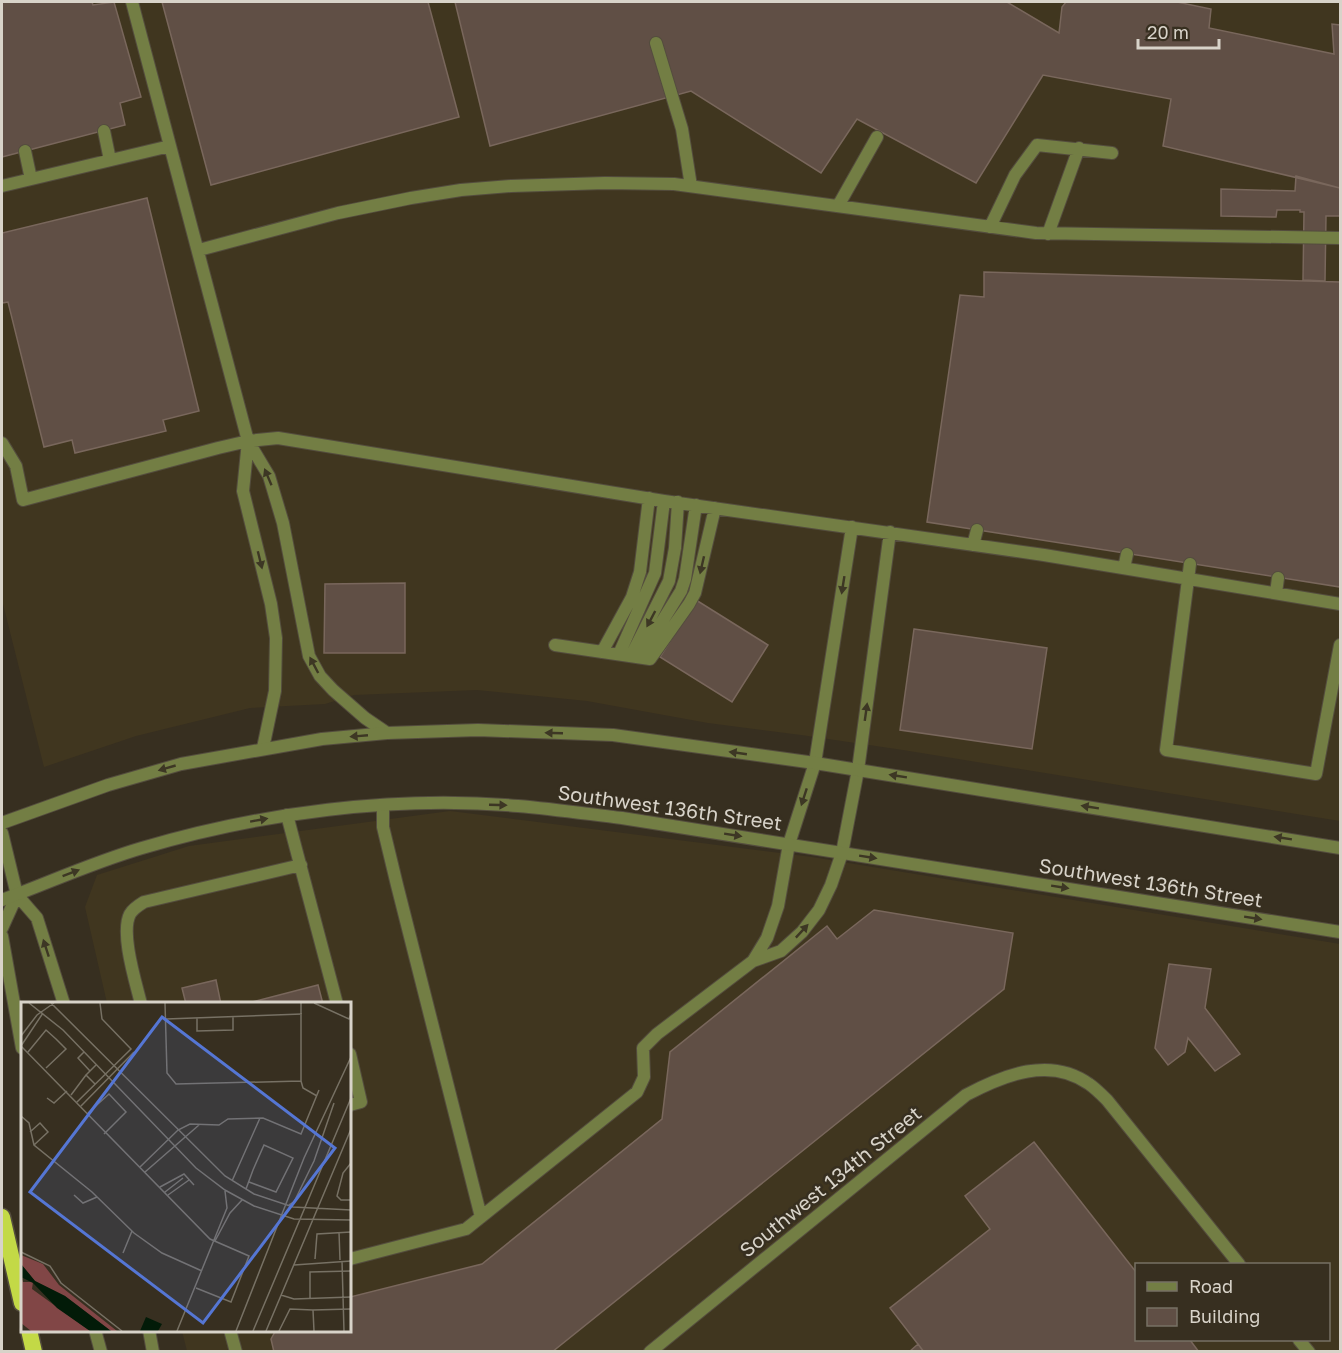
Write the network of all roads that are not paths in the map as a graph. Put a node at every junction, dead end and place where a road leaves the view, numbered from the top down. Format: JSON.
{"nodes":[{"id":1,"x":132,"y":2,"type":"edge"},
{"id":2,"x":656,"y":43,"type":"dead end"},
{"id":3,"x":104,"y":131,"type":"dead end"},
{"id":4,"x":877,"y":137,"type":"dead end"},
{"id":5,"x":170,"y":146,"type":"junction"},
{"id":6,"x":1078,"y":148,"type":"junction"},
{"id":7,"x":26,"y":151,"type":"dead end"},
{"id":8,"x":1112,"y":153,"type":"dead end"},
{"id":9,"x":110,"y":160,"type":"junction"},
{"id":10,"x":31,"y":179,"type":"junction"},
{"id":11,"x":2,"y":186,"type":"edge"},
{"id":12,"x":691,"y":186,"type":"junction"},
{"id":13,"x":838,"y":206,"type":"junction"},
{"id":14,"x":990,"y":228,"type":"junction"},
{"id":15,"x":1048,"y":234,"type":"junction"},
{"id":16,"x":1341,"y":238,"type":"edge"},
{"id":17,"x":199,"y":250,"type":"junction"},
{"id":18,"x":248,"y":441,"type":"junction"},
{"id":19,"x":2,"y":443,"type":"edge"},
{"id":20,"x":649,"y":498,"type":"junction"},
{"id":21,"x":664,"y":501,"type":"junction"},
{"id":22,"x":678,"y":502,"type":"junction"},
{"id":23,"x":696,"y":505,"type":"junction"},
{"id":24,"x":715,"y":508,"type":"junction"},
{"id":25,"x":852,"y":527,"type":"junction"},
{"id":26,"x":977,"y":530,"type":"dead end"},
{"id":27,"x":890,"y":532,"type":"junction"},
{"id":28,"x":1046,"y":541,"type":"dead end"},
{"id":29,"x":973,"y":544,"type":"junction"},
{"id":30,"x":1127,"y":554,"type":"dead end"},
{"id":31,"x":1044,"y":555,"type":"junction"},
{"id":32,"x":1190,"y":564,"type":"dead end"},
{"id":33,"x":1124,"y":568,"type":"junction"},
{"id":34,"x":1189,"y":578,"type":"junction"},
{"id":35,"x":1278,"y":578,"type":"dead end"},
{"id":36,"x":1276,"y":593,"type":"junction"},
{"id":37,"x":1340,"y":603,"type":"edge"},
{"id":38,"x":555,"y":645,"type":"dead end"},
{"id":39,"x":1341,"y":645,"type":"edge"},
{"id":40,"x":602,"y":652,"type":"junction"},
{"id":41,"x":630,"y":656,"type":"junction"},
{"id":42,"x":387,"y":733,"type":"junction"},
{"id":43,"x":263,"y":748,"type":"junction"},
{"id":44,"x":815,"y":763,"type":"junction"},
{"id":45,"x":858,"y":770,"type":"junction"},
{"id":46,"x":383,"y":806,"type":"junction"},
{"id":47,"x":287,"y":815,"type":"junction"},
{"id":48,"x":2,"y":824,"type":"edge"},
{"id":49,"x":2,"y":833,"type":"edge"},
{"id":50,"x":789,"y":844,"type":"junction"},
{"id":51,"x":1341,"y":848,"type":"edge"},
{"id":52,"x":842,"y":853,"type":"junction"},
{"id":53,"x":301,"y":865,"type":"junction"},
{"id":54,"x":17,"y":895,"type":"junction"},
{"id":55,"x":2,"y":900,"type":"edge"},
{"id":56,"x":2,"y":928,"type":"edge"},
{"id":57,"x":1341,"y":932,"type":"edge"},
{"id":58,"x":2,"y":936,"type":"edge"},
{"id":59,"x":753,"y":961,"type":"junction"},
{"id":60,"x":63,"y":1002,"type":"edge"},
{"id":61,"x":141,"y":1002,"type":"edge"},
{"id":62,"x":336,"y":1002,"type":"edge"},
{"id":63,"x":21,"y":1042,"type":"edge"},
{"id":64,"x":351,"y":1058,"type":"edge"},
{"id":65,"x":351,"y":1105,"type":"edge"},
{"id":66,"x":2,"y":1217,"type":"edge"},
{"id":67,"x":481,"y":1217,"type":"junction"},
{"id":68,"x":351,"y":1259,"type":"edge"},
{"id":69,"x":1238,"y":1263,"type":"edge"},
{"id":70,"x":21,"y":1299,"type":"edge"},
{"id":71,"x":29,"y":1332,"type":"edge"},
{"id":72,"x":96,"y":1332,"type":"edge"},
{"id":73,"x":149,"y":1332,"type":"edge"},
{"id":74,"x":231,"y":1332,"type":"edge"},
{"id":75,"x":34,"y":1352,"type":"edge"},
{"id":76,"x":101,"y":1352,"type":"edge"},
{"id":77,"x":153,"y":1352,"type":"edge"},
{"id":78,"x":236,"y":1352,"type":"edge"},
{"id":79,"x":650,"y":1352,"type":"edge"}],
"edges":[{"from":1,"to":5,"type":"street"},
{"from":2,"to":12,"type":"street"},
{"from":3,"to":9,"type":"street"},
{"from":4,"to":13,"type":"street"},
{"from":5,"to":9,"type":"street"},
{"from":5,"to":17,"type":"street"},
{"from":6,"to":8,"type":"street"},
{"from":6,"to":14,"type":"street"},
{"from":6,"to":15,"type":"street"},
{"from":7,"to":10,"type":"street"},
{"from":9,"to":10,"type":"street"},
{"from":10,"to":11,"type":"street"},
{"from":12,"to":13,"type":"street"},
{"from":12,"to":17,"type":"street"},
{"from":13,"to":14,"type":"street"},
{"from":14,"to":15,"type":"street"},
{"from":15,"to":16,"type":"street"},
{"from":17,"to":18,"type":"street"},
{"from":18,"to":19,"type":"street"},
{"from":18,"to":20,"type":"street"},
{"from":42,"to":18,"type":"street","one_way":true},
{"from":18,"to":43,"type":"street","one_way":true},
{"from":20,"to":21,"type":"street"},
{"from":20,"to":40,"type":"street"},
{"from":21,"to":22,"type":"street"},
{"from":21,"to":41,"type":"street"},
{"from":22,"to":23,"type":"street"},
{"from":22,"to":41,"type":"street","one_way":true},
{"from":23,"to":24,"type":"street"},
{"from":23,"to":41,"type":"street"},
{"from":24,"to":25,"type":"street"},
{"from":24,"to":41,"type":"street","one_way":true},
{"from":25,"to":27,"type":"street"},
{"from":25,"to":44,"type":"street","one_way":true},
{"from":26,"to":29,"type":"street"},
{"from":27,"to":29,"type":"street"},
{"from":45,"to":27,"type":"street","one_way":true},
{"from":28,"to":31,"type":"street"},
{"from":29,"to":31,"type":"street"},
{"from":30,"to":33,"type":"street"},
{"from":31,"to":33,"type":"street"},
{"from":32,"to":34,"type":"street"},
{"from":33,"to":34,"type":"street"},
{"from":34,"to":36,"type":"street"},
{"from":34,"to":39,"type":"street"},
{"from":35,"to":36,"type":"street"},
{"from":36,"to":37,"type":"street"},
{"from":38,"to":40,"type":"street"},
{"from":40,"to":41,"type":"street"},
{"from":42,"to":43,"type":"street","one_way":true},
{"from":44,"to":42,"type":"street","one_way":true},
{"from":43,"to":48,"type":"street","one_way":true},
{"from":44,"to":45,"type":"street"},
{"from":44,"to":50,"type":"street","one_way":true},
{"from":51,"to":45,"type":"street","one_way":true},
{"from":45,"to":52,"type":"street"},
{"from":46,"to":47,"type":"street","name":"Southwest 136th Street"},
{"from":46,"to":50,"type":"street","name":"Southwest 136th Street","one_way":true},
{"from":46,"to":67,"type":"street"},
{"from":47,"to":53,"type":"street"},
{"from":54,"to":47,"type":"street","name":"Southwest 136th Street","one_way":true},
{"from":49,"to":54,"type":"street"},
{"from":50,"to":52,"type":"street","name":"Southwest 136th Street"},
{"from":50,"to":59,"type":"street"},
{"from":52,"to":57,"type":"street","name":"Southwest 136th Street","one_way":true},
{"from":59,"to":52,"type":"street","one_way":true},
{"from":53,"to":61,"type":"street"},
{"from":53,"to":62,"type":"street"},
{"from":54,"to":55,"type":"street","name":"Southwest 136th Street"},
{"from":54,"to":56,"type":"street"},
{"from":60,"to":54,"type":"street","one_way":true},
{"from":58,"to":63,"type":"street"},
{"from":59,"to":67,"type":"street"},
{"from":64,"to":65,"type":"street"},
{"from":66,"to":70,"type":"highway"},
{"from":67,"to":68,"type":"street"},
{"from":69,"to":79,"type":"street","name":"Southwest 134th Street"},
{"from":71,"to":75,"type":"highway"},
{"from":72,"to":76,"type":"street"},
{"from":73,"to":77,"type":"street"},
{"from":74,"to":78,"type":"street"}]}
